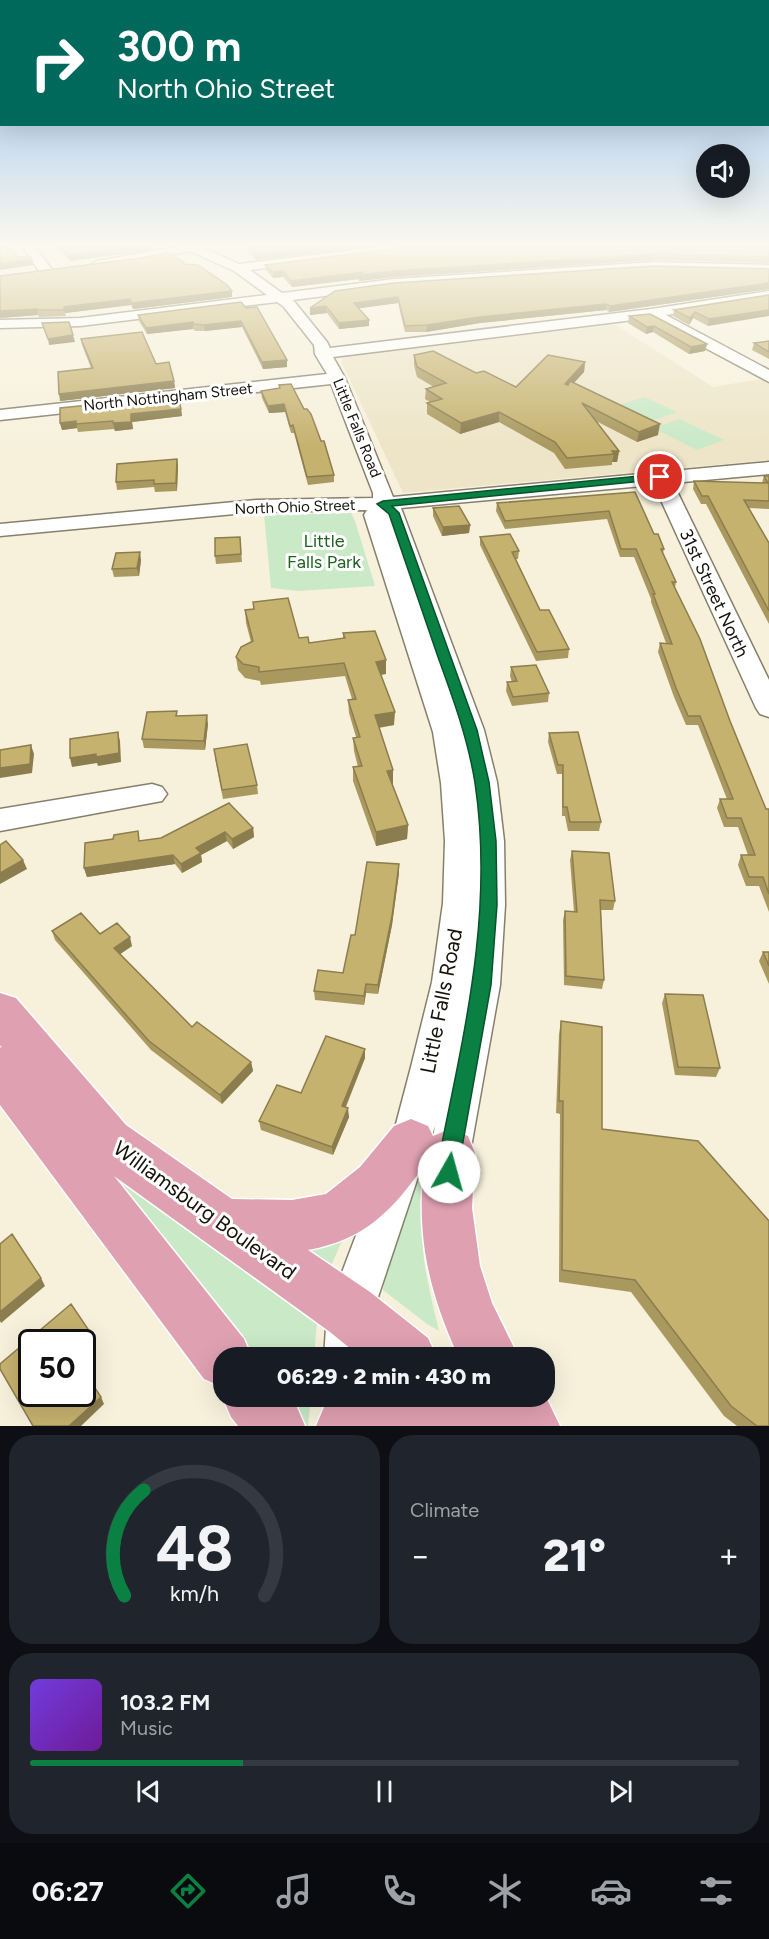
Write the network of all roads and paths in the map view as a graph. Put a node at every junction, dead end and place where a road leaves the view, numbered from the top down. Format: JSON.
{"nodes":[{"id":1,"x":149,"y":314,"type":"edge"},
{"id":2,"x":286,"y":314,"type":"edge"},
{"id":3,"x":647,"y":314,"type":"edge"},
{"id":4,"x":652,"y":314,"type":"edge"},
{"id":5,"x":80,"y":322,"type":"junction"},
{"id":6,"x":0,"y":324,"type":"edge"},
{"id":7,"x":0,"y":339,"type":"edge"},
{"id":8,"x":323,"y":354,"type":"junction"},
{"id":9,"x":769,"y":377,"type":"edge"},
{"id":10,"x":337,"y":378,"type":"junction"},
{"id":11,"x":0,"y":415,"type":"edge"},
{"id":12,"x":769,"y":468,"type":"edge"},
{"id":13,"x":660,"y":477,"type":"junction"},
{"id":14,"x":383,"y":504,"type":"junction"},
{"id":15,"x":0,"y":530,"type":"edge"},
{"id":16,"x":769,"y":708,"type":"edge"},
{"id":17,"x":152,"y":794,"type":"dead end"},
{"id":18,"x":0,"y":820,"type":"edge"},
{"id":19,"x":0,"y":1012,"type":"edge"},
{"id":20,"x":0,"y":1068,"type":"edge"},
{"id":21,"x":430,"y":1148,"type":"junction"},
{"id":22,"x":224,"y":1225,"type":"junction"},
{"id":23,"x":349,"y":1335,"type":"edge"},
{"id":24,"x":215,"y":1347,"type":"edge"},
{"id":25,"x":380,"y":1347,"type":"edge"},
{"id":26,"x":484,"y":1347,"type":"edge"},
{"id":27,"x":260,"y":1407,"type":"edge"},
{"id":28,"x":346,"y":1407,"type":"edge"},
{"id":29,"x":497,"y":1413,"type":"edge"},
{"id":30,"x":275,"y":1426,"type":"edge"},
{"id":31,"x":345,"y":1426,"type":"edge"}],
"edges":[{"from":1,"to":5,"type":"street"},
{"from":2,"to":8,"type":"street","name":"Little Falls Road"},
{"from":3,"to":8,"type":"street"},
{"from":4,"to":9,"type":"street"},
{"from":5,"to":6,"type":"street"},
{"from":5,"to":7,"type":"street"},
{"from":8,"to":10,"type":"street","name":"Little Falls Road"},
{"from":10,"to":11,"type":"street","name":"North Nottingham Street"},
{"from":10,"to":14,"type":"street","name":"Little Falls Road"},
{"from":12,"to":13,"type":"street","name":"North Ohio Street"},
{"from":13,"to":14,"type":"street","name":"North Ohio Street"},
{"from":13,"to":16,"type":"street","name":"31st Street North"},
{"from":14,"to":15,"type":"street","name":"North Ohio Street"},
{"from":14,"to":21,"type":"street","name":"Little Falls Road"},
{"from":17,"to":18,"type":"street"},
{"from":19,"to":22,"type":"main road","name":"Williamsburg Boulevard"},
{"from":20,"to":24,"type":"main road"},
{"from":21,"to":22,"type":"main road"},
{"from":21,"to":23,"type":"street","name":"Little Falls Road"},
{"from":21,"to":26,"type":"main road"},
{"from":22,"to":23,"type":"main road","name":"Williamsburg Boulevard"},
{"from":23,"to":25,"type":"main road","name":"Williamsburg Boulevard"},
{"from":27,"to":30,"type":"main road"},
{"from":28,"to":31,"type":"street"},
{"from":29,"to":31,"type":"main road"}]}
